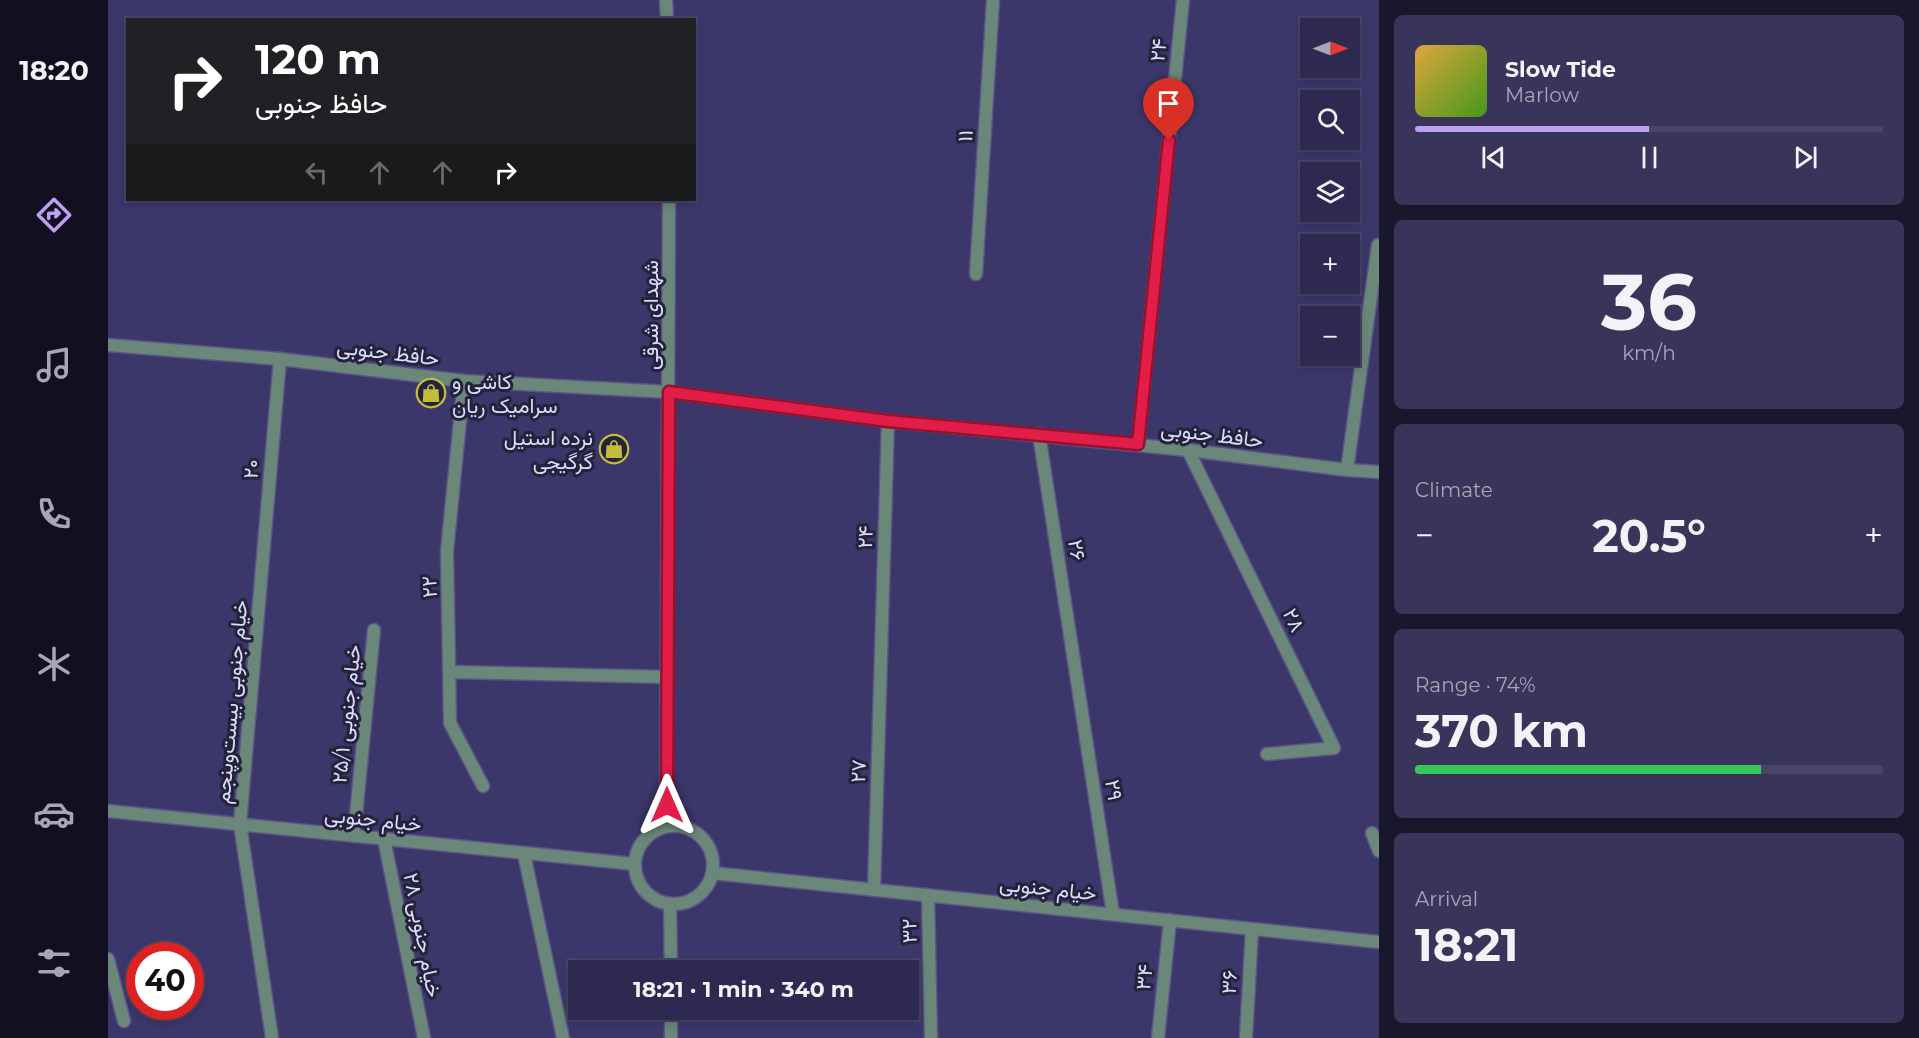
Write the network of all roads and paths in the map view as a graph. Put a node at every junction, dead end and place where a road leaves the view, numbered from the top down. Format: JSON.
{"nodes":[{"id":1,"x":666,"y":0,"type":"edge"},
{"id":2,"x":993,"y":0,"type":"edge"},
{"id":3,"x":1183,"y":0,"type":"edge"},
{"id":4,"x":667,"y":18,"type":"edge"},
{"id":5,"x":669,"y":201,"type":"edge"},
{"id":6,"x":1377,"y":245,"type":"dead end"},
{"id":7,"x":976,"y":274,"type":"dead end"},
{"id":8,"x":108,"y":345,"type":"edge"},
{"id":9,"x":280,"y":360,"type":"junction"},
{"id":10,"x":464,"y":381,"type":"junction"},
{"id":11,"x":669,"y":392,"type":"junction"},
{"id":12,"x":888,"y":421,"type":"junction"},
{"id":13,"x":1039,"y":434,"type":"junction"},
{"id":14,"x":1138,"y":444,"type":"junction"},
{"id":15,"x":1188,"y":450,"type":"junction"},
{"id":16,"x":1347,"y":470,"type":"junction"},
{"id":17,"x":1379,"y":472,"type":"edge"},
{"id":18,"x":261,"y":582,"type":"joint"},
{"id":19,"x":374,"y":630,"type":"dead end"},
{"id":20,"x":881,"y":654,"type":"joint"},
{"id":21,"x":451,"y":672,"type":"junction"},
{"id":22,"x":1076,"y":672,"type":"joint"},
{"id":23,"x":668,"y":677,"type":"junction"},
{"id":24,"x":1267,"y":754,"type":"dead end"},
{"id":25,"x":483,"y":786,"type":"dead end"},
{"id":26,"x":108,"y":811,"type":"edge"},
{"id":27,"x":240,"y":824,"type":"junction"},
{"id":28,"x":666,"y":826,"type":"junction"},
{"id":29,"x":1372,"y":832,"type":"dead end"},
{"id":30,"x":354,"y":836,"type":"junction"},
{"id":31,"x":384,"y":839,"type":"junction"},
{"id":32,"x":1379,"y":850,"type":"edge"},
{"id":33,"x":524,"y":854,"type":"junction"},
{"id":34,"x":634,"y":864,"type":"junction"},
{"id":35,"x":712,"y":873,"type":"junction"},
{"id":36,"x":874,"y":890,"type":"junction"},
{"id":37,"x":928,"y":895,"type":"junction"},
{"id":38,"x":670,"y":904,"type":"junction"},
{"id":39,"x":1113,"y":914,"type":"junction"},
{"id":40,"x":1170,"y":920,"type":"junction"},
{"id":41,"x":1252,"y":929,"type":"junction"},
{"id":42,"x":1379,"y":942,"type":"edge"},
{"id":43,"x":108,"y":959,"type":"edge"},
{"id":44,"x":671,"y":960,"type":"edge"},
{"id":45,"x":671,"y":1020,"type":"edge"},
{"id":46,"x":124,"y":1021,"type":"dead end"},
{"id":47,"x":272,"y":1038,"type":"edge"},
{"id":48,"x":424,"y":1038,"type":"edge"},
{"id":49,"x":563,"y":1038,"type":"edge"},
{"id":50,"x":671,"y":1038,"type":"edge"},
{"id":51,"x":931,"y":1038,"type":"edge"},
{"id":52,"x":1158,"y":1038,"type":"edge"},
{"id":53,"x":1246,"y":1038,"type":"edge"}],
"edges":[{"from":1,"to":4,"type":"street"},
{"from":2,"to":7,"type":"street","name":"۱۱"},
{"from":3,"to":14,"type":"street","name":"۲۴"},
{"from":5,"to":11,"type":"street","name":"شهدای شرقی"},
{"from":6,"to":16,"type":"street"},
{"from":8,"to":9,"type":"street","name":"حافظ جنوبی"},
{"from":9,"to":10,"type":"street","name":"حافظ جنوبی"},
{"from":9,"to":18,"type":"street","name":"۲۰"},
{"from":10,"to":11,"type":"street","name":"حافظ جنوبی"},
{"from":10,"to":21,"type":"street","name":"۲۲"},
{"from":11,"to":12,"type":"street","name":"حافظ جنوبی"},
{"from":11,"to":23,"type":"street","name":"شهدای شرقی"},
{"from":12,"to":13,"type":"street","name":"حافظ جنوبی"},
{"from":12,"to":20,"type":"street","name":"۲۴"},
{"from":13,"to":14,"type":"street","name":"حافظ جنوبی"},
{"from":13,"to":22,"type":"street","name":"۲۶"},
{"from":14,"to":15,"type":"street","name":"حافظ جنوبی"},
{"from":15,"to":16,"type":"street","name":"حافظ جنوبی"},
{"from":15,"to":24,"type":"street","name":"۲۸"},
{"from":16,"to":17,"type":"street","name":"حافظ جنوبی"},
{"from":18,"to":27,"type":"street","name":"خیام جنوبی بیست‌وپنجم"},
{"from":19,"to":30,"type":"street","name":"خیام جنوبی ۲۵/۱"},
{"from":20,"to":36,"type":"street","name":"۲۷"},
{"from":21,"to":23,"type":"street"},
{"from":21,"to":25,"type":"street","name":"۲۲"},
{"from":22,"to":39,"type":"street","name":"۲۹"},
{"from":23,"to":28,"type":"street","name":"شهدای شرقی"},
{"from":26,"to":27,"type":"street","name":"خیام جنوبی"},
{"from":27,"to":30,"type":"street","name":"خیام جنوبی"},
{"from":27,"to":47,"type":"street","name":"خیام جنوبی بیست‌وپنجم"},
{"from":28,"to":34,"type":"street"},
{"from":28,"to":35,"type":"street"},
{"from":29,"to":32,"type":"street"},
{"from":30,"to":31,"type":"street","name":"خیام جنوبی"},
{"from":31,"to":33,"type":"street","name":"خیام جنوبی"},
{"from":31,"to":48,"type":"street","name":"خیام جنوبی ۲۸"},
{"from":33,"to":34,"type":"street","name":"خیام جنوبی"},
{"from":33,"to":49,"type":"street"},
{"from":34,"to":38,"type":"street"},
{"from":35,"to":36,"type":"street","name":"خیام جنوبی"},
{"from":35,"to":38,"type":"street"},
{"from":36,"to":37,"type":"street","name":"خیام جنوبی"},
{"from":37,"to":39,"type":"street","name":"خیام جنوبی"},
{"from":37,"to":51,"type":"street","name":"۳۲"},
{"from":38,"to":44,"type":"street"},
{"from":39,"to":40,"type":"street","name":"خیام جنوبی"},
{"from":40,"to":41,"type":"street","name":"خیام جنوبی"},
{"from":40,"to":52,"type":"street","name":"۳۴"},
{"from":41,"to":42,"type":"street","name":"خیام جنوبی"},
{"from":41,"to":53,"type":"street","name":"۳۶"},
{"from":43,"to":46,"type":"street"},
{"from":45,"to":50,"type":"street"}]}
